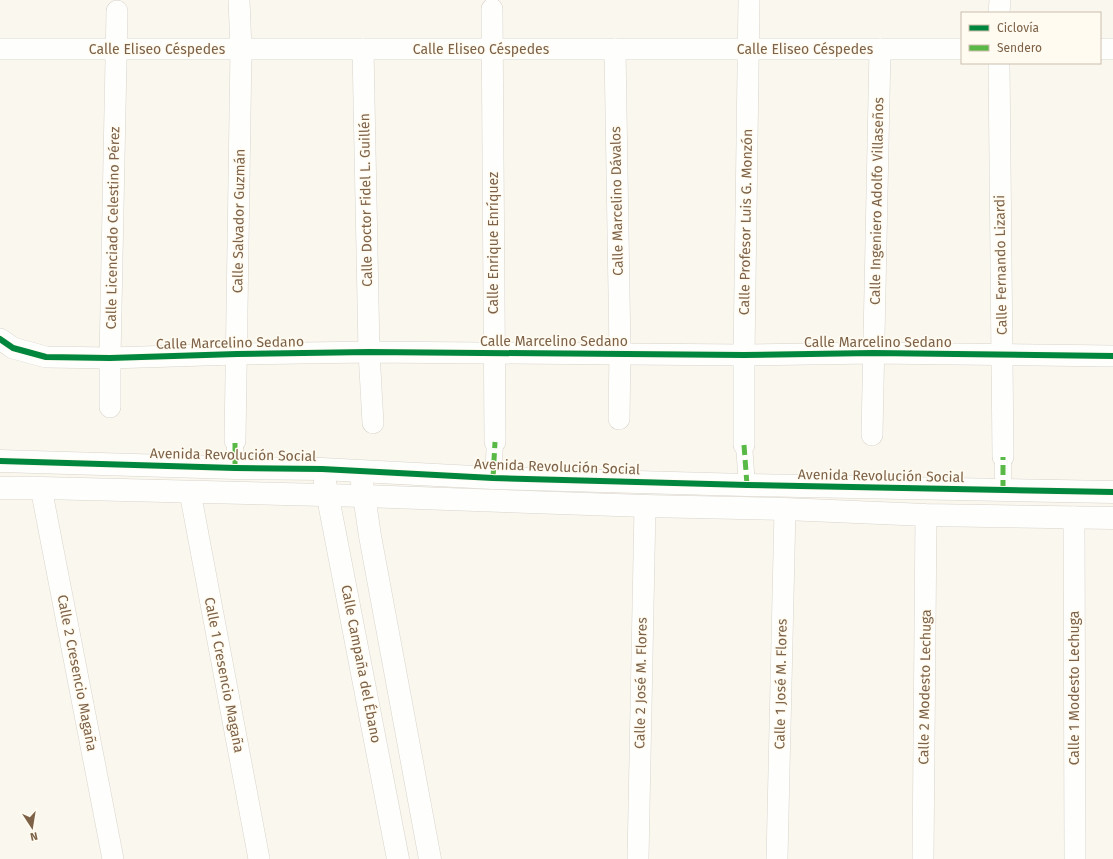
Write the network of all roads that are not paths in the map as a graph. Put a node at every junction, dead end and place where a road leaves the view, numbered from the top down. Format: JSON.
{"nodes":[{"id":1,"x":239,"y":0,"type":"edge"},
{"id":2,"x":749,"y":0,"type":"edge"},
{"id":3,"x":1000,"y":0,"type":"edge"},
{"id":4,"x":492,"y":9,"type":"dead end"},
{"id":5,"x":117,"y":11,"type":"dead end"},
{"id":6,"x":999,"y":12,"type":"edge"},
{"id":7,"x":0,"y":48,"type":"edge"},
{"id":8,"x":117,"y":48,"type":"junction"},
{"id":9,"x":241,"y":49,"type":"junction"},
{"id":10,"x":363,"y":49,"type":"junction"},
{"id":11,"x":492,"y":49,"type":"junction"},
{"id":12,"x":615,"y":49,"type":"junction"},
{"id":13,"x":748,"y":49,"type":"junction"},
{"id":14,"x":880,"y":49,"type":"junction"},
{"id":15,"x":961,"y":49,"type":"edge"},
{"id":16,"x":1101,"y":49,"type":"edge"},
{"id":17,"x":1113,"y":49,"type":"edge"},
{"id":18,"x":998,"y":64,"type":"edge"},
{"id":19,"x":0,"y":339,"type":"edge"},
{"id":20,"x":369,"y":352,"type":"junction"},
{"id":21,"x":494,"y":353,"type":"junction"},
{"id":22,"x":620,"y":353,"type":"junction"},
{"id":23,"x":873,"y":353,"type":"junction"},
{"id":24,"x":237,"y":354,"type":"junction"},
{"id":25,"x":744,"y":355,"type":"junction"},
{"id":26,"x":1002,"y":355,"type":"junction"},
{"id":27,"x":1113,"y":356,"type":"edge"},
{"id":28,"x":110,"y":358,"type":"junction"},
{"id":29,"x":110,"y":407,"type":"dead end"},
{"id":30,"x":619,"y":419,"type":"dead end"},
{"id":31,"x":373,"y":423,"type":"dead end"},
{"id":32,"x":872,"y":435,"type":"dead end"},
{"id":33,"x":235,"y":441,"type":"joint"},
{"id":34,"x":495,"y":442,"type":"joint"},
{"id":35,"x":744,"y":445,"type":"joint"},
{"id":36,"x":1003,"y":457,"type":"joint"},
{"id":37,"x":0,"y":461,"type":"edge"},
{"id":38,"x":235,"y":468,"type":"junction"},
{"id":39,"x":322,"y":469,"type":"junction"},
{"id":40,"x":361,"y":471,"type":"junction"},
{"id":41,"x":493,"y":478,"type":"junction"},
{"id":42,"x":746,"y":485,"type":"junction"},
{"id":43,"x":0,"y":488,"type":"edge"},
{"id":44,"x":41,"y":488,"type":"junction"},
{"id":45,"x":1003,"y":490,"type":"junction"},
{"id":46,"x":190,"y":492,"type":"junction"},
{"id":47,"x":1113,"y":492,"type":"edge"},
{"id":48,"x":327,"y":496,"type":"junction"},
{"id":49,"x":363,"y":496,"type":"junction"},
{"id":50,"x":645,"y":506,"type":"junction"},
{"id":51,"x":785,"y":509,"type":"junction"},
{"id":52,"x":926,"y":514,"type":"junction"},
{"id":53,"x":1074,"y":518,"type":"junction"},
{"id":54,"x":1113,"y":518,"type":"edge"},
{"id":55,"x":370,"y":536,"type":"junction"},
{"id":56,"x":337,"y":539,"type":"junction"},
{"id":57,"x":113,"y":859,"type":"edge"},
{"id":58,"x":258,"y":859,"type":"edge"},
{"id":59,"x":398,"y":859,"type":"edge"},
{"id":60,"x":430,"y":859,"type":"edge"},
{"id":61,"x":638,"y":859,"type":"edge"},
{"id":62,"x":777,"y":859,"type":"edge"},
{"id":63,"x":923,"y":859,"type":"edge"},
{"id":64,"x":1075,"y":859,"type":"edge"}],
"edges":[{"from":1,"to":9,"type":"street","name":"Calle Salvador Guzmán"},
{"from":2,"to":13,"type":"street","name":"Calle Profesor Luis G. Monzón"},
{"from":3,"to":6,"type":"street"},
{"from":4,"to":11,"type":"street","name":"Calle Enrique Enríquez"},
{"from":5,"to":8,"type":"street","name":"Calle Licenciado Celestino Pérez"},
{"from":7,"to":8,"type":"street","name":"Calle Eliseo Céspedes"},
{"from":8,"to":9,"type":"street","name":"Calle Eliseo Céspedes"},
{"from":8,"to":28,"type":"street","name":"Calle Licenciado Celestino Pérez"},
{"from":9,"to":10,"type":"street","name":"Calle Eliseo Céspedes"},
{"from":9,"to":24,"type":"street","name":"Calle Salvador Guzmán"},
{"from":10,"to":11,"type":"street","name":"Calle Eliseo Céspedes"},
{"from":10,"to":20,"type":"street","name":"Calle Doctor Fidel L. Guillén"},
{"from":11,"to":12,"type":"street","name":"Calle Eliseo Céspedes"},
{"from":11,"to":21,"type":"street","name":"Calle Enrique Enríquez"},
{"from":12,"to":13,"type":"street","name":"Calle Eliseo Céspedes"},
{"from":12,"to":22,"type":"street","name":"Calle Marcelino Dávalos"},
{"from":13,"to":14,"type":"street","name":"Calle Eliseo Céspedes"},
{"from":13,"to":25,"type":"street","name":"Calle Profesor Luis G. Monzón"},
{"from":14,"to":15,"type":"street","name":"Calle Eliseo Céspedes"},
{"from":14,"to":23,"type":"street","name":"Calle Ingeniero Adolfo Villaseños"},
{"from":16,"to":17,"type":"street"},
{"from":18,"to":26,"type":"street","name":"Calle Fernando Lizardi"},
{"from":19,"to":28,"type":"street","name":"Calle Marcelino Sedano"},
{"from":20,"to":21,"type":"street","name":"Calle Marcelino Sedano"},
{"from":20,"to":24,"type":"street","name":"Calle Marcelino Sedano"},
{"from":20,"to":31,"type":"street","name":"Calle Doctor Fidel L. Guillén"},
{"from":21,"to":22,"type":"street","name":"Calle Marcelino Sedano"},
{"from":21,"to":34,"type":"street","name":"Calle Enrique Enríquez"},
{"from":22,"to":25,"type":"street","name":"Calle Marcelino Sedano"},
{"from":22,"to":30,"type":"street","name":"Calle Marcelino Dávalos"},
{"from":23,"to":25,"type":"street","name":"Calle Marcelino Sedano"},
{"from":23,"to":26,"type":"street","name":"Calle Marcelino Sedano"},
{"from":23,"to":32,"type":"street","name":"Calle Ingeniero Adolfo Villaseños"},
{"from":24,"to":28,"type":"street","name":"Calle Marcelino Sedano"},
{"from":24,"to":33,"type":"street","name":"Calle Salvador Guzmán"},
{"from":25,"to":35,"type":"street","name":"Calle Profesor Luis G. Monzón"},
{"from":26,"to":27,"type":"street","name":"Calle Marcelino Sedano"},
{"from":26,"to":36,"type":"street","name":"Calle Fernando Lizardi"},
{"from":28,"to":29,"type":"street","name":"Calle Licenciado Celestino Pérez"},
{"from":33,"to":38,"type":"street"},
{"from":34,"to":41,"type":"street","name":"Calle Enrique Enríquez"},
{"from":35,"to":42,"type":"street"},
{"from":36,"to":45,"type":"street","name":"Calle Fernando Lizardi"},
{"from":37,"to":38,"type":"street","name":"Avenida Revolución Social"},
{"from":38,"to":39,"type":"street","name":"Avenida Revolución Social"},
{"from":39,"to":40,"type":"street","name":"Avenida Revolución Social"},
{"from":39,"to":48,"type":"street","name":"Calle Campaña del Ébano"},
{"from":40,"to":41,"type":"street","name":"Avenida Revolución Social"},
{"from":40,"to":49,"type":"street"},
{"from":41,"to":42,"type":"street","name":"Avenida Revolución Social"},
{"from":42,"to":45,"type":"street","name":"Avenida Revolución Social"},
{"from":43,"to":44,"type":"street"},
{"from":44,"to":46,"type":"street"},
{"from":44,"to":57,"type":"street","name":"Calle 2 Cresencio Magaña"},
{"from":45,"to":47,"type":"street","name":"Avenida Revolución Social"},
{"from":46,"to":48,"type":"street"},
{"from":46,"to":58,"type":"street","name":"Calle 1 Cresencio Magaña"},
{"from":48,"to":49,"type":"street"},
{"from":48,"to":56,"type":"street","name":"Calle Campaña del Ébano"},
{"from":49,"to":50,"type":"street"},
{"from":49,"to":55,"type":"street"},
{"from":50,"to":51,"type":"street"},
{"from":50,"to":61,"type":"street","name":"Calle 2 José M. Flores"},
{"from":51,"to":52,"type":"street"},
{"from":51,"to":62,"type":"street","name":"Calle 1 José M. Flores"},
{"from":52,"to":53,"type":"street"},
{"from":52,"to":63,"type":"street","name":"Calle 2 Modesto Lechuga"},
{"from":53,"to":54,"type":"street"},
{"from":53,"to":64,"type":"street","name":"Calle 1 Modesto Lechuga"},
{"from":55,"to":56,"type":"street"},
{"from":55,"to":60,"type":"street"},
{"from":56,"to":59,"type":"street","name":"Calle Campaña del Ébano"}]}
